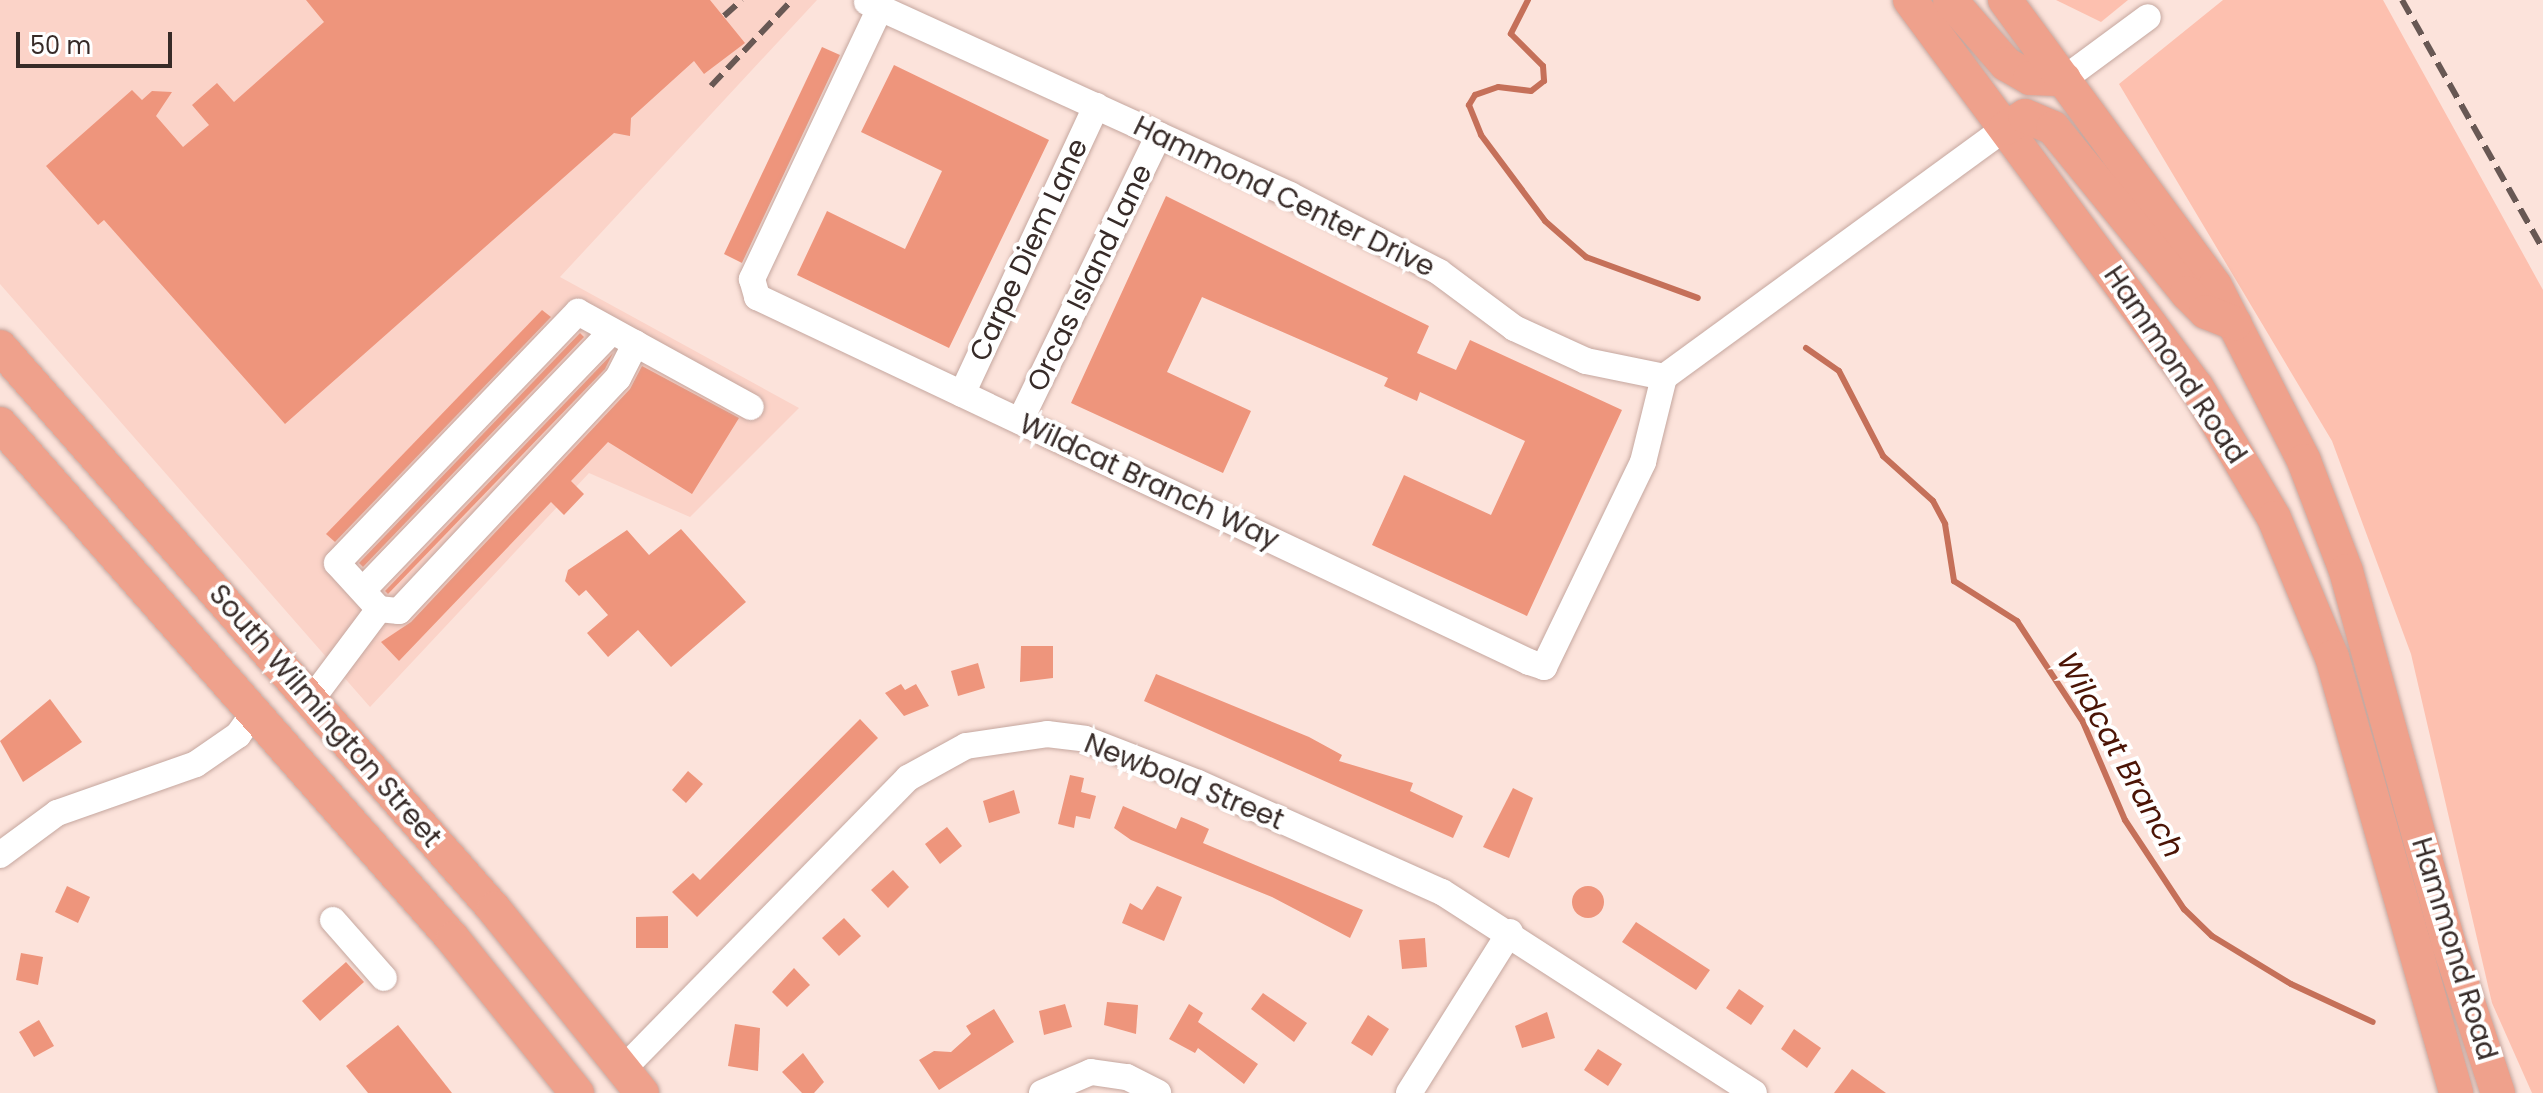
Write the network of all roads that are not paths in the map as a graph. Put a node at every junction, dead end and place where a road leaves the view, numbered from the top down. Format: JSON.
{"nodes":[{"id":1,"x":1910,"y":0,"type":"edge"},
{"id":2,"x":1950,"y":0,"type":"edge"},
{"id":3,"x":2005,"y":0,"type":"edge"},
{"id":4,"x":872,"y":4,"type":"edge"},
{"id":5,"x":2148,"y":17,"type":"dead end"},
{"id":6,"x":2064,"y":79,"type":"junction"},
{"id":7,"x":1096,"y":106,"type":"junction"},
{"id":8,"x":2006,"y":128,"type":"junction"},
{"id":9,"x":1159,"y":135,"type":"junction"},
{"id":10,"x":2235,"y":324,"type":"junction"},
{"id":11,"x":612,"y":331,"type":"junction"},
{"id":12,"x":636,"y":343,"type":"junction"},
{"id":13,"x":0,"y":347,"type":"edge"},
{"id":14,"x":1664,"y":377,"type":"junction"},
{"id":15,"x":962,"y":394,"type":"junction"},
{"id":16,"x":751,"y":407,"type":"dead end"},
{"id":17,"x":1020,"y":421,"type":"junction"},
{"id":18,"x":0,"y":424,"type":"edge"},
{"id":19,"x":371,"y":600,"type":"junction"},
{"id":20,"x":311,"y":700,"type":"junction"},
{"id":21,"x":253,"y":714,"type":"junction"},
{"id":22,"x":0,"y":855,"type":"edge"},
{"id":23,"x":333,"y":920,"type":"dead end"},
{"id":24,"x":1510,"y":932,"type":"junction"},
{"id":25,"x":384,"y":978,"type":"dead end"},
{"id":26,"x":2443,"y":1059,"type":"junction"},
{"id":27,"x":633,"y":1080,"type":"edge"},
{"id":28,"x":577,"y":1093,"type":"edge"},
{"id":29,"x":1042,"y":1093,"type":"edge"},
{"id":30,"x":1158,"y":1093,"type":"edge"},
{"id":31,"x":1409,"y":1093,"type":"edge"},
{"id":32,"x":1754,"y":1093,"type":"edge"},
{"id":33,"x":2456,"y":1093,"type":"edge"},
{"id":34,"x":2476,"y":1093,"type":"edge"},
{"id":35,"x":2498,"y":1093,"type":"edge"}],
"edges":[{"from":1,"to":8,"type":"main road","name":"Hammond Road"},
{"from":2,"to":6,"type":"main road"},
{"from":3,"to":6,"type":"main road","name":"Hammond Road"},
{"from":4,"to":7,"type":"street","name":"Hammond Center Drive"},
{"from":4,"to":15,"type":"street","name":"Wildcat Branch Way"},
{"from":5,"to":6,"type":"street"},
{"from":6,"to":10,"type":"main road","name":"Hammond Road"},
{"from":7,"to":9,"type":"street","name":"Hammond Center Drive"},
{"from":7,"to":15,"type":"street","name":"Carpe Diem Lane"},
{"from":8,"to":10,"type":"main road"},
{"from":8,"to":14,"type":"street"},
{"from":8,"to":26,"type":"main road","name":"Hammond Road"},
{"from":9,"to":14,"type":"street","name":"Hammond Center Drive"},
{"from":9,"to":17,"type":"street","name":"Orcas Island Lane"},
{"from":10,"to":35,"type":"main road","name":"Hammond Road"},
{"from":11,"to":12,"type":"street"},
{"from":11,"to":19,"type":"street"},
{"from":11,"to":19,"type":"street"},
{"from":12,"to":16,"type":"street"},
{"from":12,"to":19,"type":"street"},
{"from":13,"to":20,"type":"main road","name":"South Wilmington Street"},
{"from":14,"to":17,"type":"street","name":"Wildcat Branch Way"},
{"from":15,"to":17,"type":"street","name":"Wildcat Branch Way"},
{"from":18,"to":21,"type":"main road","name":"South Wilmington Street"},
{"from":19,"to":20,"type":"street"},
{"from":20,"to":27,"type":"main road","name":"South Wilmington Street"},
{"from":21,"to":22,"type":"street"},
{"from":21,"to":28,"type":"main road","name":"South Wilmington Street"},
{"from":23,"to":25,"type":"street"},
{"from":24,"to":27,"type":"street","name":"Newbold Street"},
{"from":24,"to":31,"type":"street"},
{"from":24,"to":32,"type":"street","name":"Newbold Street"},
{"from":26,"to":33,"type":"main road","name":"Hammond Road"},
{"from":26,"to":34,"type":"main road"},
{"from":29,"to":30,"type":"street"}]}
